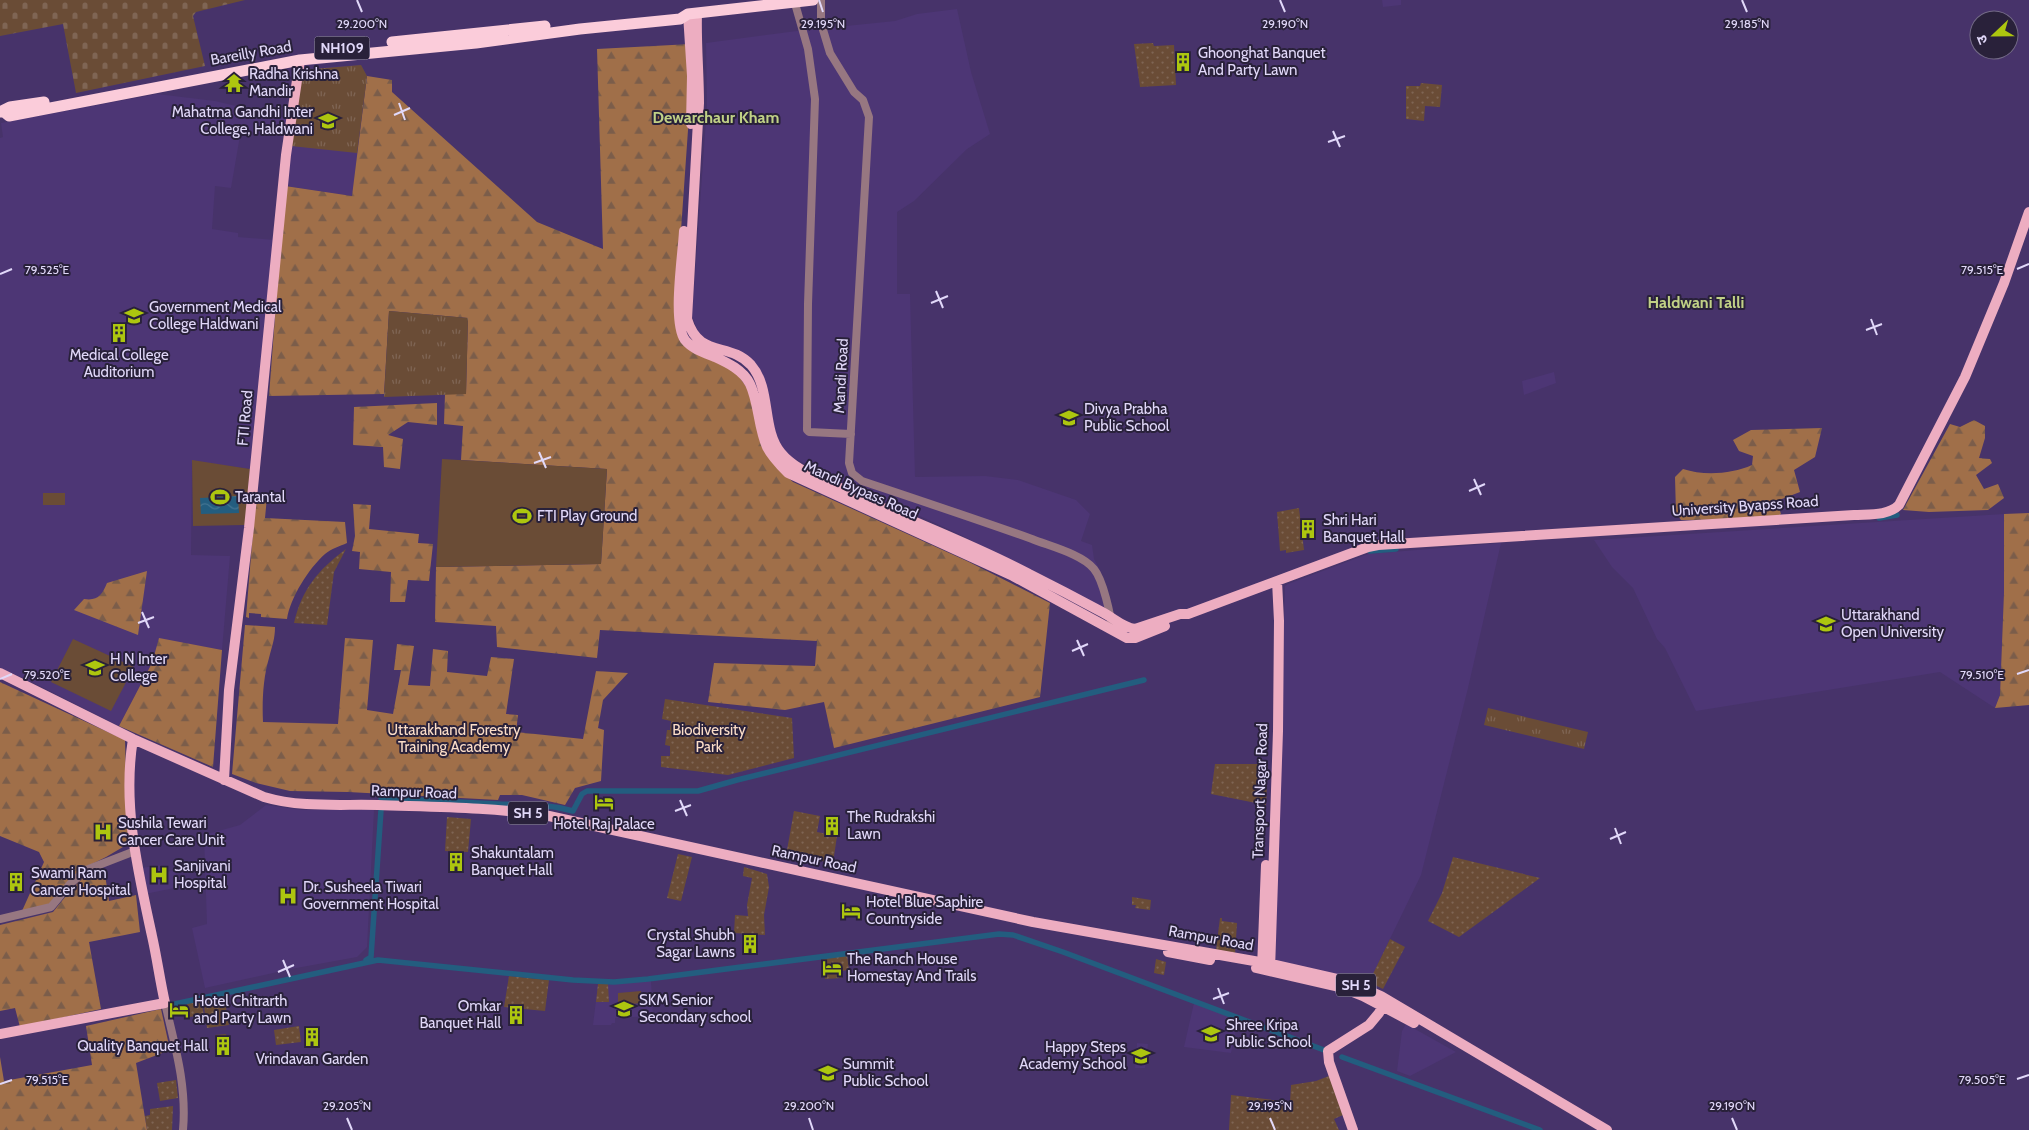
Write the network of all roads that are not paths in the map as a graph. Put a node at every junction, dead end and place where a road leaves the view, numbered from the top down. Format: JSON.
{"nodes":[{"id":1,"x":812,"y":0,"type":"edge"},
{"id":2,"x":821,"y":0,"type":"edge"},
{"id":3,"x":795,"y":1,"type":"edge"},
{"id":4,"x":690,"y":14,"type":"junction"},
{"id":5,"x":299,"y":56,"type":"junction"},
{"id":6,"x":2,"y":112,"type":"edge"},
{"id":7,"x":2029,"y":212,"type":"edge"},
{"id":8,"x":852,"y":434,"type":"junction"},
{"id":9,"x":1277,"y":581,"type":"junction"},
{"id":10,"x":1105,"y":598,"type":"junction"},
{"id":11,"x":1101,"y":611,"type":"junction"},
{"id":12,"x":1188,"y":614,"type":"junction"},
{"id":13,"x":1111,"y":617,"type":"junction"},
{"id":14,"x":1100,"y":623,"type":"junction"},
{"id":15,"x":1112,"y":630,"type":"junction"},
{"id":16,"x":0,"y":673,"type":"edge"},
{"id":17,"x":133,"y":739,"type":"junction"},
{"id":18,"x":147,"y":745,"type":"junction"},
{"id":19,"x":131,"y":754,"type":"junction"},
{"id":20,"x":224,"y":780,"type":"junction"},
{"id":21,"x":134,"y":852,"type":"junction"},
{"id":22,"x":0,"y":919,"type":"edge"},
{"id":23,"x":1266,"y":967,"type":"junction"},
{"id":24,"x":165,"y":1003,"type":"junction"},
{"id":25,"x":1384,"y":1003,"type":"junction"},
{"id":26,"x":0,"y":1034,"type":"edge"},
{"id":27,"x":182,"y":1130,"type":"edge"},
{"id":28,"x":1353,"y":1130,"type":"edge"},
{"id":29,"x":1596,"y":1130,"type":"edge"},
{"id":30,"x":1607,"y":1130,"type":"edge"}],
"edges":[{"from":1,"to":3,"type":"highway","name":"Bareilly Road","number":"NH109"},
{"from":2,"to":8,"type":"street","name":"Mandi Road"},
{"from":3,"to":4,"type":"highway","name":"Bareilly Road","number":"NH109"},
{"from":3,"to":8,"type":"street"},
{"from":4,"to":5,"type":"highway","name":"Bareilly Road","number":"NH109"},
{"from":4,"to":11,"type":"main road","name":"Mandi Bypass Road"},
{"from":4,"to":14,"type":"main road","name":"Mandi Bypass Road"},
{"from":5,"to":6,"type":"highway","name":"Bareilly Road","number":"NH109"},
{"from":5,"to":20,"type":"main road","name":"FTI Road"},
{"from":7,"to":9,"type":"main road","name":"University Byapss Road"},
{"from":8,"to":10,"type":"street","name":"Mandi Road"},
{"from":9,"to":12,"type":"main road","name":"Mandi Bypass Road"},
{"from":9,"to":23,"type":"main road","name":"Transport Nagar Road"},
{"from":10,"to":11,"type":"street"},
{"from":10,"to":13,"type":"street","name":"Mandi Road"},
{"from":11,"to":13,"type":"main road","name":"Mandi Bypass Road"},
{"from":11,"to":14,"type":"street"},
{"from":12,"to":13,"type":"main road","name":"Mandi Bypass Road"},
{"from":12,"to":15,"type":"main road","name":"Mandi Bypass Road"},
{"from":13,"to":15,"type":"street","name":"Mandi Road"},
{"from":14,"to":15,"type":"main road","name":"Mandi Bypass Road"},
{"from":16,"to":17,"type":"main road","name":"Rampur Road","number":"SH 5"},
{"from":17,"to":18,"type":"main road","name":"Rampur Road","number":"SH 5"},
{"from":17,"to":19,"type":"main road"},
{"from":18,"to":19,"type":"main road"},
{"from":18,"to":20,"type":"main road","name":"Rampur Road","number":"SH 5"},
{"from":19,"to":21,"type":"main road"},
{"from":20,"to":23,"type":"main road","name":"Rampur Road","number":"SH 5"},
{"from":21,"to":22,"type":"street"},
{"from":21,"to":24,"type":"main road"},
{"from":23,"to":25,"type":"main road","name":"Rampur Road","number":"SH 5"},
{"from":24,"to":26,"type":"main road"},
{"from":24,"to":27,"type":"street"},
{"from":25,"to":28,"type":"main road"},
{"from":25,"to":29,"type":"main road"},
{"from":25,"to":30,"type":"main road","number":"SH 5"}]}
